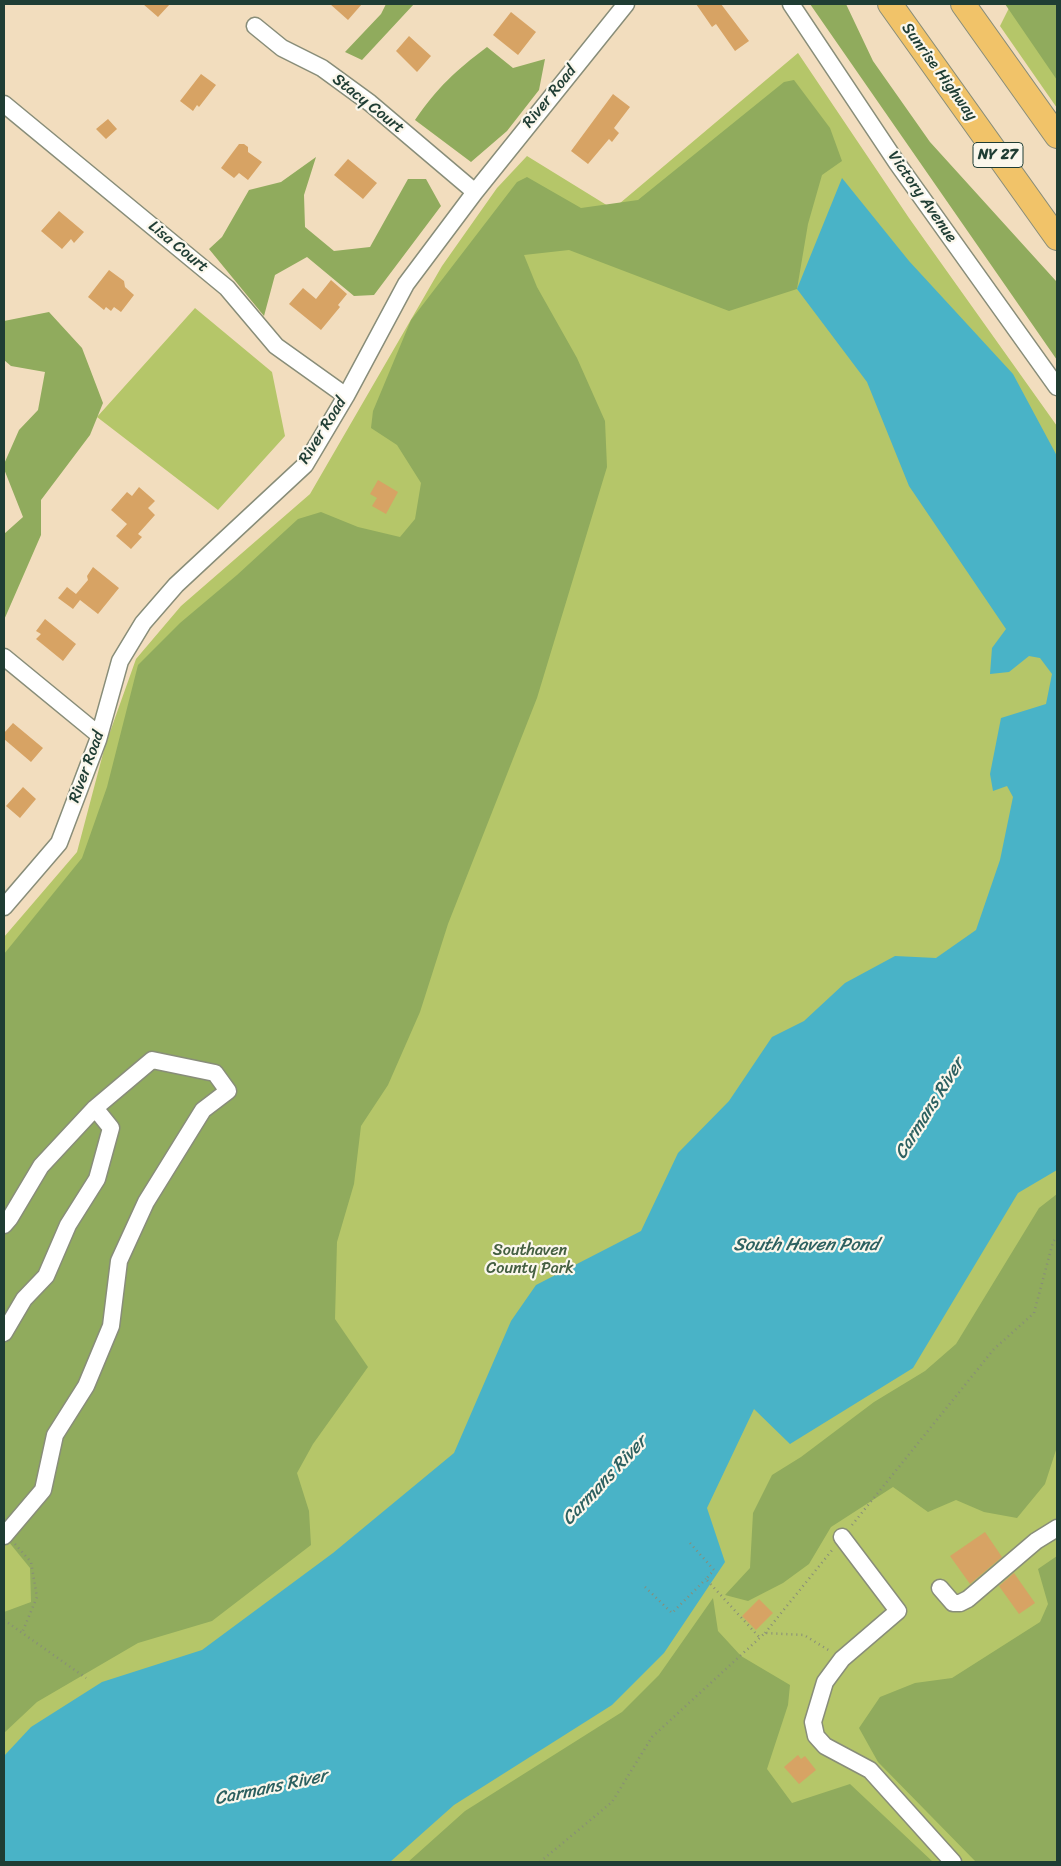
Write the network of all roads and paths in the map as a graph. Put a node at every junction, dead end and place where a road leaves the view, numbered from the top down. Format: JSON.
{"nodes":[{"id":1,"x":626,"y":4,"type":"edge"},
{"id":2,"x":791,"y":4,"type":"edge"},
{"id":3,"x":890,"y":4,"type":"edge"},
{"id":4,"x":963,"y":4,"type":"edge"},
{"id":5,"x":255,"y":26,"type":"dead end"},
{"id":6,"x":4,"y":104,"type":"edge"},
{"id":7,"x":1057,"y":136,"type":"edge"},
{"id":8,"x":475,"y":192,"type":"junction"},
{"id":9,"x":1057,"y":238,"type":"edge"},
{"id":10,"x":1057,"y":387,"type":"edge"},
{"id":11,"x":346,"y":396,"type":"junction"},
{"id":12,"x":4,"y":657,"type":"edge"},
{"id":13,"x":99,"y":735,"type":"junction"},
{"id":14,"x":4,"y":907,"type":"edge"},
{"id":15,"x":95,"y":1108,"type":"junction"},
{"id":16,"x":4,"y":1225,"type":"edge"},
{"id":17,"x":1057,"y":1238,"type":"edge"},
{"id":18,"x":4,"y":1332,"type":"edge"},
{"id":19,"x":1057,"y":1528,"type":"edge"},
{"id":20,"x":5,"y":1535,"type":"edge"},
{"id":21,"x":842,"y":1537,"type":"junction"},
{"id":22,"x":690,"y":1543,"type":"dead end"},
{"id":23,"x":706,"y":1579,"type":"junction"},
{"id":24,"x":645,"y":1587,"type":"dead end"},
{"id":25,"x":940,"y":1588,"type":"dead end"},
{"id":26,"x":4,"y":1620,"type":"edge"},
{"id":27,"x":22,"y":1633,"type":"junction"},
{"id":28,"x":765,"y":1633,"type":"junction"},
{"id":29,"x":760,"y":1638,"type":"junction"},
{"id":30,"x":842,"y":1659,"type":"junction"},
{"id":31,"x":86,"y":1678,"type":"dead end"},
{"id":32,"x":540,"y":1862,"type":"edge"},
{"id":33,"x":953,"y":1862,"type":"edge"}],
"edges":[{"from":1,"to":8,"type":"street","name":"River Road"},
{"from":2,"to":10,"type":"street","name":"Victory Avenue"},
{"from":3,"to":9,"type":"highway","name":"Sunrise Highway","number":"NY 27"},
{"from":4,"to":7,"type":"highway"},
{"from":5,"to":8,"type":"street","name":"Stacy Court"},
{"from":6,"to":11,"type":"street","name":"Lisa Court"},
{"from":8,"to":11,"type":"street","name":"River Road"},
{"from":11,"to":13,"type":"street","name":"River Road"},
{"from":12,"to":13,"type":"street"},
{"from":13,"to":14,"type":"street","name":"River Road"},
{"from":15,"to":16,"type":"street"},
{"from":15,"to":18,"type":"street"},
{"from":15,"to":20,"type":"street"},
{"from":17,"to":21,"type":"path"},
{"from":19,"to":25,"type":"street"},
{"from":20,"to":27,"type":"path"},
{"from":21,"to":28,"type":"path"},
{"from":21,"to":30,"type":"street"},
{"from":22,"to":23,"type":"path"},
{"from":23,"to":24,"type":"path"},
{"from":23,"to":29,"type":"path"},
{"from":26,"to":27,"type":"path"},
{"from":27,"to":31,"type":"path"},
{"from":28,"to":29,"type":"path"},
{"from":28,"to":30,"type":"path"},
{"from":29,"to":32,"type":"path"},
{"from":30,"to":33,"type":"street"}]}
